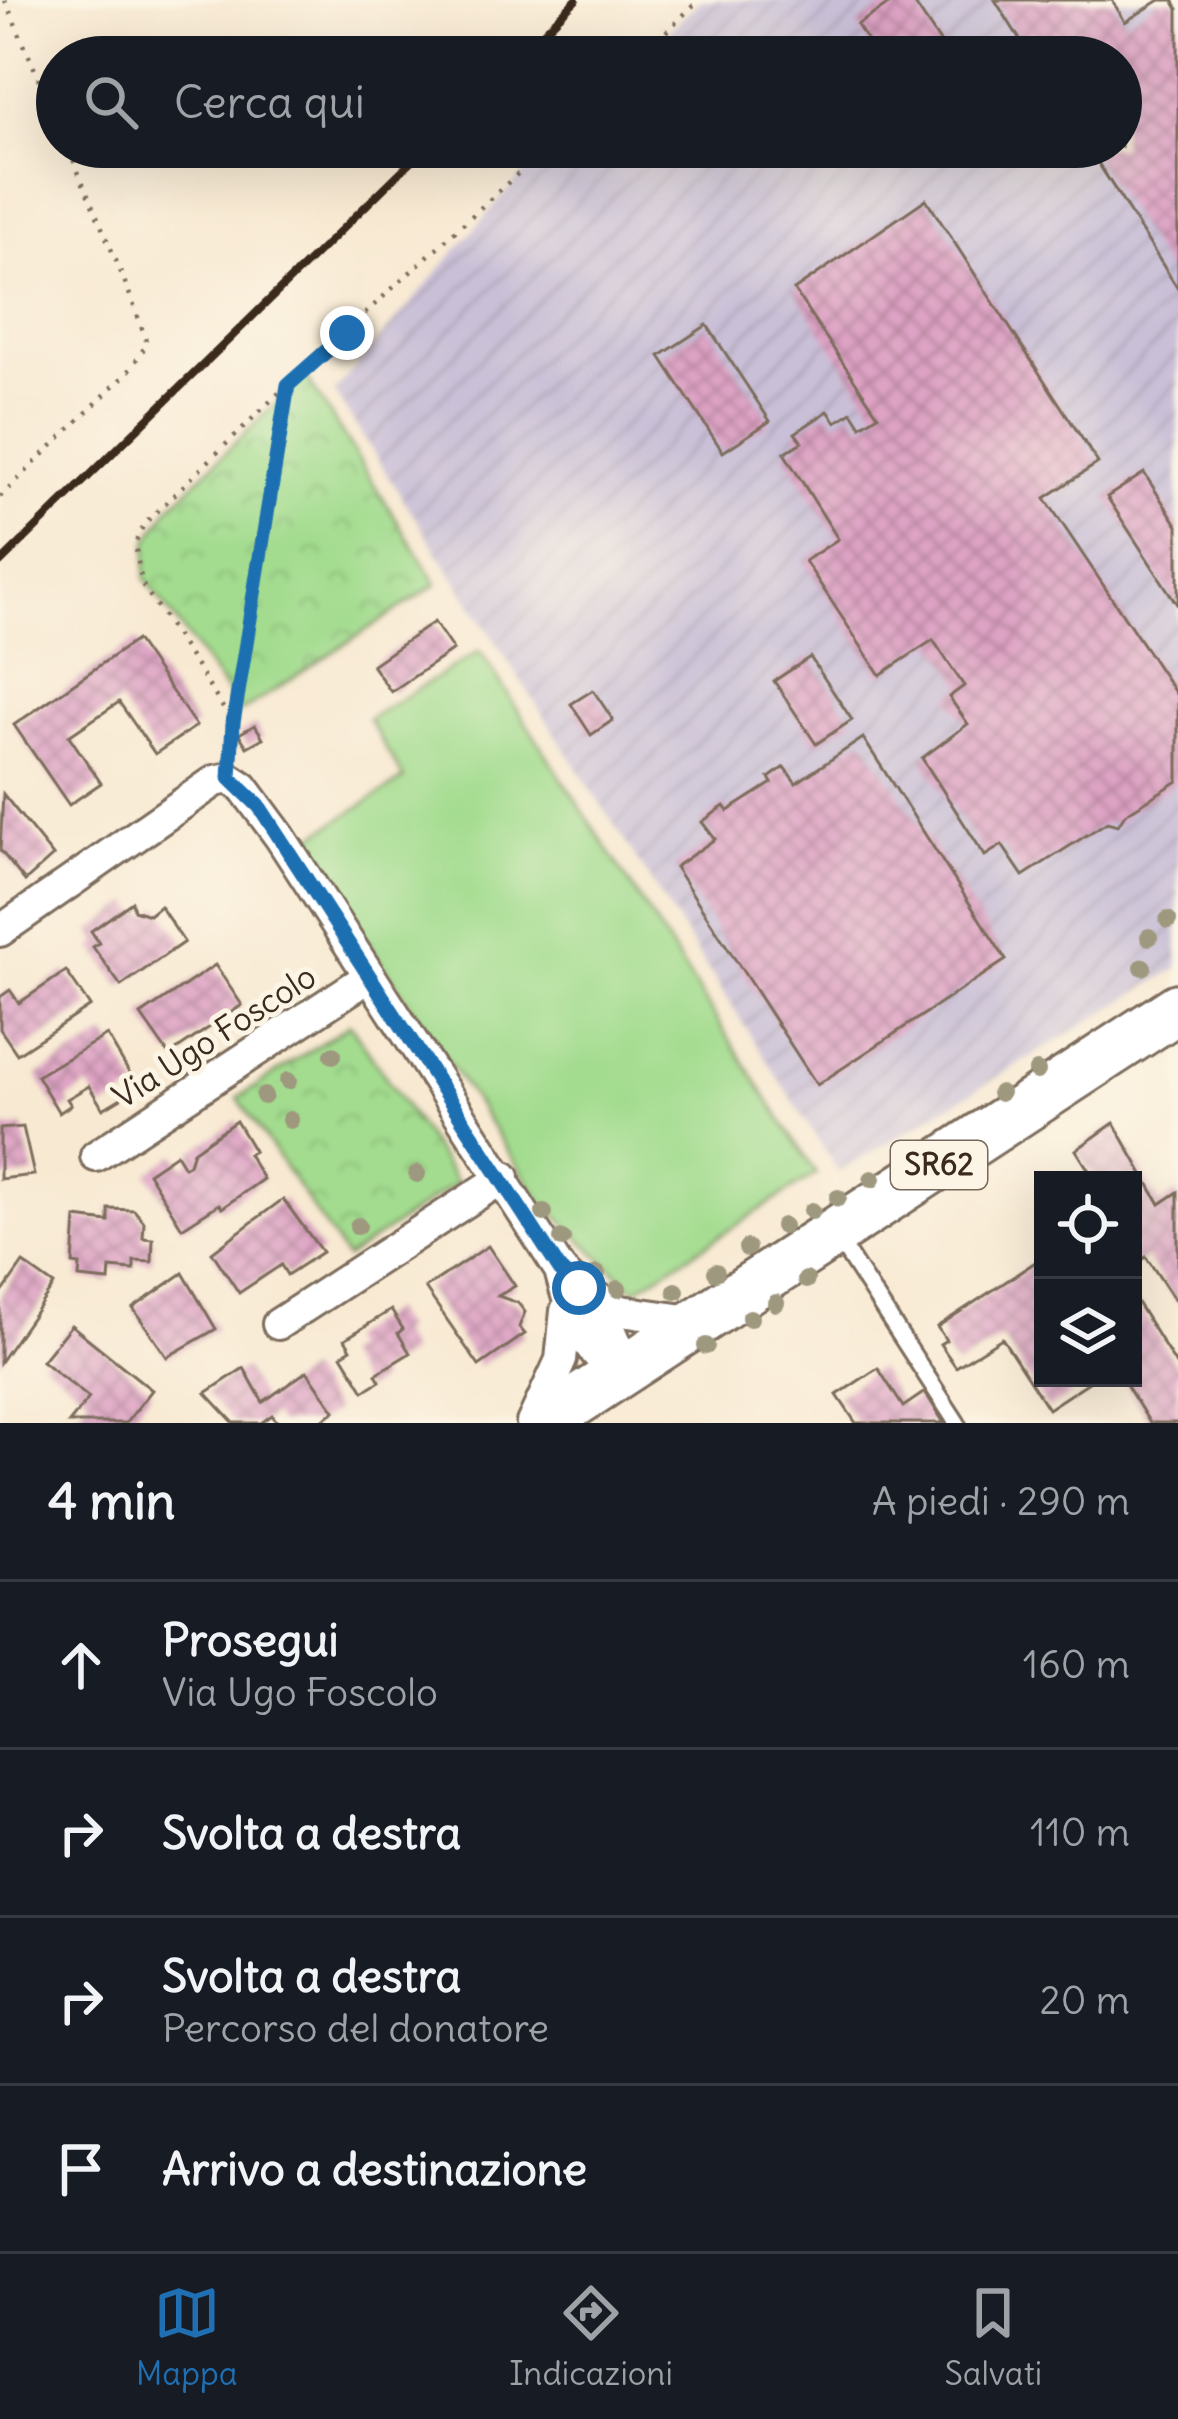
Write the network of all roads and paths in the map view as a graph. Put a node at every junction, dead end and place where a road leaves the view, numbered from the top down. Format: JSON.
{"nodes":[{"id":1,"x":4,"y":0,"type":"edge"},
{"id":2,"x":699,"y":0,"type":"edge"},
{"id":3,"x":662,"y":36,"type":"edge"},
{"id":4,"x":36,"y":73,"type":"edge"},
{"id":5,"x":76,"y":168,"type":"edge"},
{"id":6,"x":524,"y":168,"type":"edge"},
{"id":7,"x":288,"y":385,"type":"junction"},
{"id":8,"x":0,"y":497,"type":"edge"},
{"id":9,"x":233,"y":723,"type":"junction"},
{"id":10,"x":230,"y":778,"type":"junction"},
{"id":11,"x":0,"y":931,"type":"edge"},
{"id":12,"x":370,"y":976,"type":"junction"},
{"id":13,"x":1178,"y":1008,"type":"edge"},
{"id":14,"x":96,"y":1156,"type":"dead end"},
{"id":15,"x":504,"y":1177,"type":"junction"},
{"id":16,"x":834,"y":1233,"type":"junction"},
{"id":17,"x":568,"y":1283,"type":"junction"},
{"id":18,"x":699,"y":1322,"type":"junction"},
{"id":19,"x":278,"y":1324,"type":"dead end"},
{"id":20,"x":620,"y":1373,"type":"junction"},
{"id":21,"x":532,"y":1423,"type":"edge"},
{"id":22,"x":543,"y":1423,"type":"edge"},
{"id":23,"x":957,"y":1423,"type":"edge"}],
"edges":[{"from":1,"to":4,"type":"path"},
{"from":2,"to":3,"type":"path"},
{"from":5,"to":8,"type":"path"},
{"from":6,"to":7,"type":"path"},
{"from":7,"to":9,"type":"path"},
{"from":7,"to":9,"type":"path"},
{"from":9,"to":10,"type":"path"},
{"from":10,"to":11,"type":"street"},
{"from":10,"to":12,"type":"street","name":"Via Ugo Foscolo"},
{"from":12,"to":14,"type":"street","name":"Via Ugo Foscolo"},
{"from":12,"to":15,"type":"street","name":"Via Ugo Foscolo"},
{"from":13,"to":16,"type":"main road","number":"SR62"},
{"from":15,"to":17,"type":"street","name":"Via Ugo Foscolo"},
{"from":15,"to":19,"type":"street"},
{"from":16,"to":18,"type":"main road","number":"SR62"},
{"from":16,"to":23,"type":"lane"},
{"from":17,"to":18,"type":"street"},
{"from":17,"to":20,"type":"street","name":"Via Ugo Foscolo"},
{"from":17,"to":21,"type":"street"},
{"from":18,"to":20,"type":"main road","number":"SR62"},
{"from":20,"to":22,"type":"main road","number":"SR62"}]}
